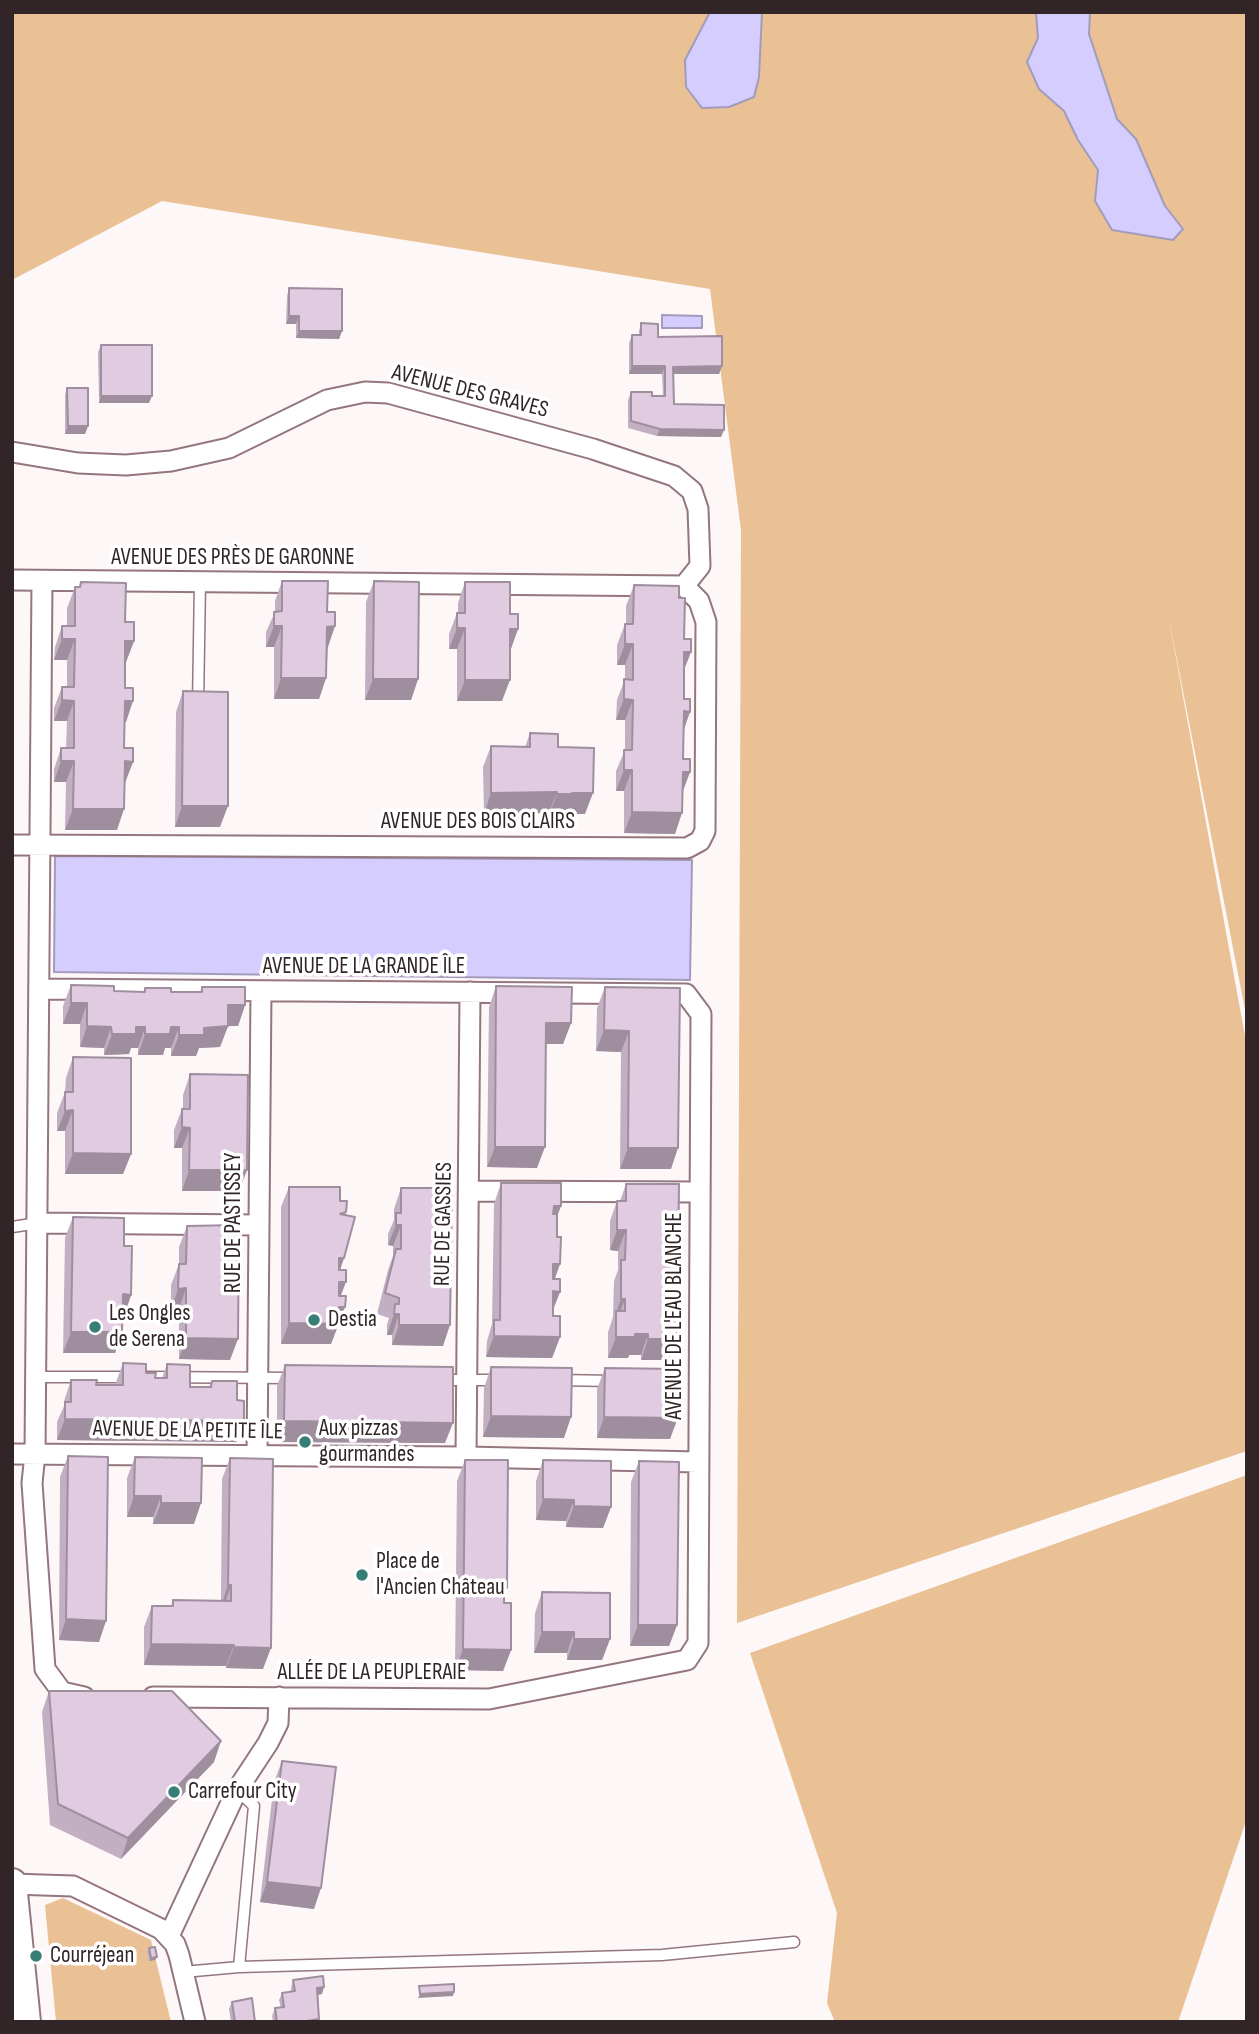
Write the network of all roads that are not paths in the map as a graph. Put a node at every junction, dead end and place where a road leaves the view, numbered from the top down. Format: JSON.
{"nodes":[{"id":1,"x":12,"y":452,"type":"edge"},
{"id":2,"x":12,"y":580,"type":"edge"},
{"id":3,"x":42,"y":581,"type":"junction"},
{"id":4,"x":200,"y":582,"type":"junction"},
{"id":5,"x":684,"y":586,"type":"junction"},
{"id":6,"x":198,"y":705,"type":"edge"},
{"id":7,"x":12,"y":845,"type":"edge"},
{"id":8,"x":40,"y":845,"type":"junction"},
{"id":9,"x":40,"y":989,"type":"junction"},
{"id":10,"x":261,"y":991,"type":"junction"},
{"id":11,"x":470,"y":992,"type":"junction"},
{"id":12,"x":687,"y":994,"type":"joint"},
{"id":13,"x":469,"y":1191,"type":"junction"},
{"id":14,"x":700,"y":1192,"type":"junction"},
{"id":15,"x":38,"y":1223,"type":"junction"},
{"id":16,"x":258,"y":1225,"type":"junction"},
{"id":17,"x":12,"y":1227,"type":"edge"},
{"id":18,"x":36,"y":1377,"type":"junction"},
{"id":19,"x":257,"y":1378,"type":"junction"},
{"id":20,"x":302,"y":1378,"type":"edge"},
{"id":21,"x":429,"y":1380,"type":"edge"},
{"id":22,"x":467,"y":1380,"type":"junction"},
{"id":23,"x":505,"y":1380,"type":"edge"},
{"id":24,"x":542,"y":1380,"type":"edge"},
{"id":25,"x":629,"y":1381,"type":"edge"},
{"id":26,"x":12,"y":1454,"type":"edge"},
{"id":27,"x":35,"y":1454,"type":"junction"},
{"id":28,"x":257,"y":1457,"type":"junction"},
{"id":29,"x":466,"y":1457,"type":"junction"},
{"id":30,"x":699,"y":1462,"type":"junction"},
{"id":31,"x":698,"y":1643,"type":"joint"},
{"id":32,"x":109,"y":1697,"type":"edge"},
{"id":33,"x":135,"y":1697,"type":"edge"},
{"id":34,"x":279,"y":1697,"type":"junction"},
{"id":35,"x":237,"y":1790,"type":"junction"},
{"id":36,"x":12,"y":1884,"type":"edge"},
{"id":37,"x":169,"y":1936,"type":"junction"},
{"id":38,"x":794,"y":1942,"type":"dead end"},
{"id":39,"x":239,"y":1967,"type":"junction"},
{"id":40,"x":183,"y":1972,"type":"junction"},
{"id":41,"x":26,"y":2022,"type":"edge"},
{"id":42,"x":195,"y":2022,"type":"edge"}],
"edges":[{"from":1,"to":5,"type":"street","name":"AVENUE DES GRAVES"},
{"from":2,"to":3,"type":"street","name":"AVENUE DES PRÈS DE GARONNE"},
{"from":3,"to":4,"type":"street","name":"AVENUE DES PRÈS DE GARONNE"},
{"from":3,"to":8,"type":"street"},
{"from":4,"to":5,"type":"street","name":"AVENUE DES PRÈS DE GARONNE"},
{"from":4,"to":6,"type":"lane"},
{"from":5,"to":8,"type":"street","name":"AVENUE DES BOIS CLAIRS"},
{"from":7,"to":8,"type":"street","name":"AVENUE DES BOIS CLAIRS"},
{"from":8,"to":9,"type":"street"},
{"from":9,"to":10,"type":"street","name":"AVENUE DE LA GRANDE ÎLE"},
{"from":9,"to":15,"type":"street"},
{"from":10,"to":11,"type":"street","name":"AVENUE DE LA GRANDE ÎLE"},
{"from":10,"to":16,"type":"street","name":"RUE DE PASTISSEY"},
{"from":11,"to":12,"type":"street","name":"AVENUE DE LA GRANDE ÎLE"},
{"from":11,"to":13,"type":"street","name":"RUE DE GASSIES"},
{"from":12,"to":14,"type":"street","name":"AVENUE DE L'EAU BLANCHE"},
{"from":13,"to":14,"type":"street"},
{"from":13,"to":22,"type":"street","name":"RUE DE GASSIES"},
{"from":14,"to":30,"type":"street","name":"AVENUE DE L'EAU BLANCHE"},
{"from":15,"to":16,"type":"street"},
{"from":15,"to":17,"type":"lane"},
{"from":15,"to":18,"type":"street"},
{"from":16,"to":19,"type":"street","name":"RUE DE PASTISSEY"},
{"from":18,"to":19,"type":"lane"},
{"from":18,"to":27,"type":"street"},
{"from":19,"to":20,"type":"lane"},
{"from":19,"to":28,"type":"street","name":"RUE DE PASTISSEY"},
{"from":21,"to":22,"type":"lane"},
{"from":22,"to":23,"type":"lane"},
{"from":22,"to":29,"type":"street","name":"RUE DE GASSIES"},
{"from":24,"to":25,"type":"lane"},
{"from":26,"to":27,"type":"street","name":"AVENUE DE LA PETITE ÎLE"},
{"from":27,"to":28,"type":"street","name":"AVENUE DE LA PETITE ÎLE"},
{"from":27,"to":32,"type":"street"},
{"from":28,"to":29,"type":"street","name":"AVENUE DE LA PETITE ÎLE"},
{"from":29,"to":30,"type":"street","name":"AVENUE DE LA PETITE ÎLE"},
{"from":30,"to":31,"type":"street","name":"AVENUE DE L'EAU BLANCHE"},
{"from":31,"to":34,"type":"street","name":"ALLÉE DE LA PEUPLERAIE"},
{"from":33,"to":34,"type":"street","name":"ALLÉE DE LA PEUPLERAIE"},
{"from":34,"to":35,"type":"street"},
{"from":35,"to":37,"type":"street"},
{"from":35,"to":39,"type":"lane"},
{"from":36,"to":37,"type":"street"},
{"from":36,"to":41,"type":"street"},
{"from":37,"to":40,"type":"street"},
{"from":38,"to":39,"type":"lane"},
{"from":39,"to":40,"type":"lane"},
{"from":40,"to":42,"type":"street"}]}
